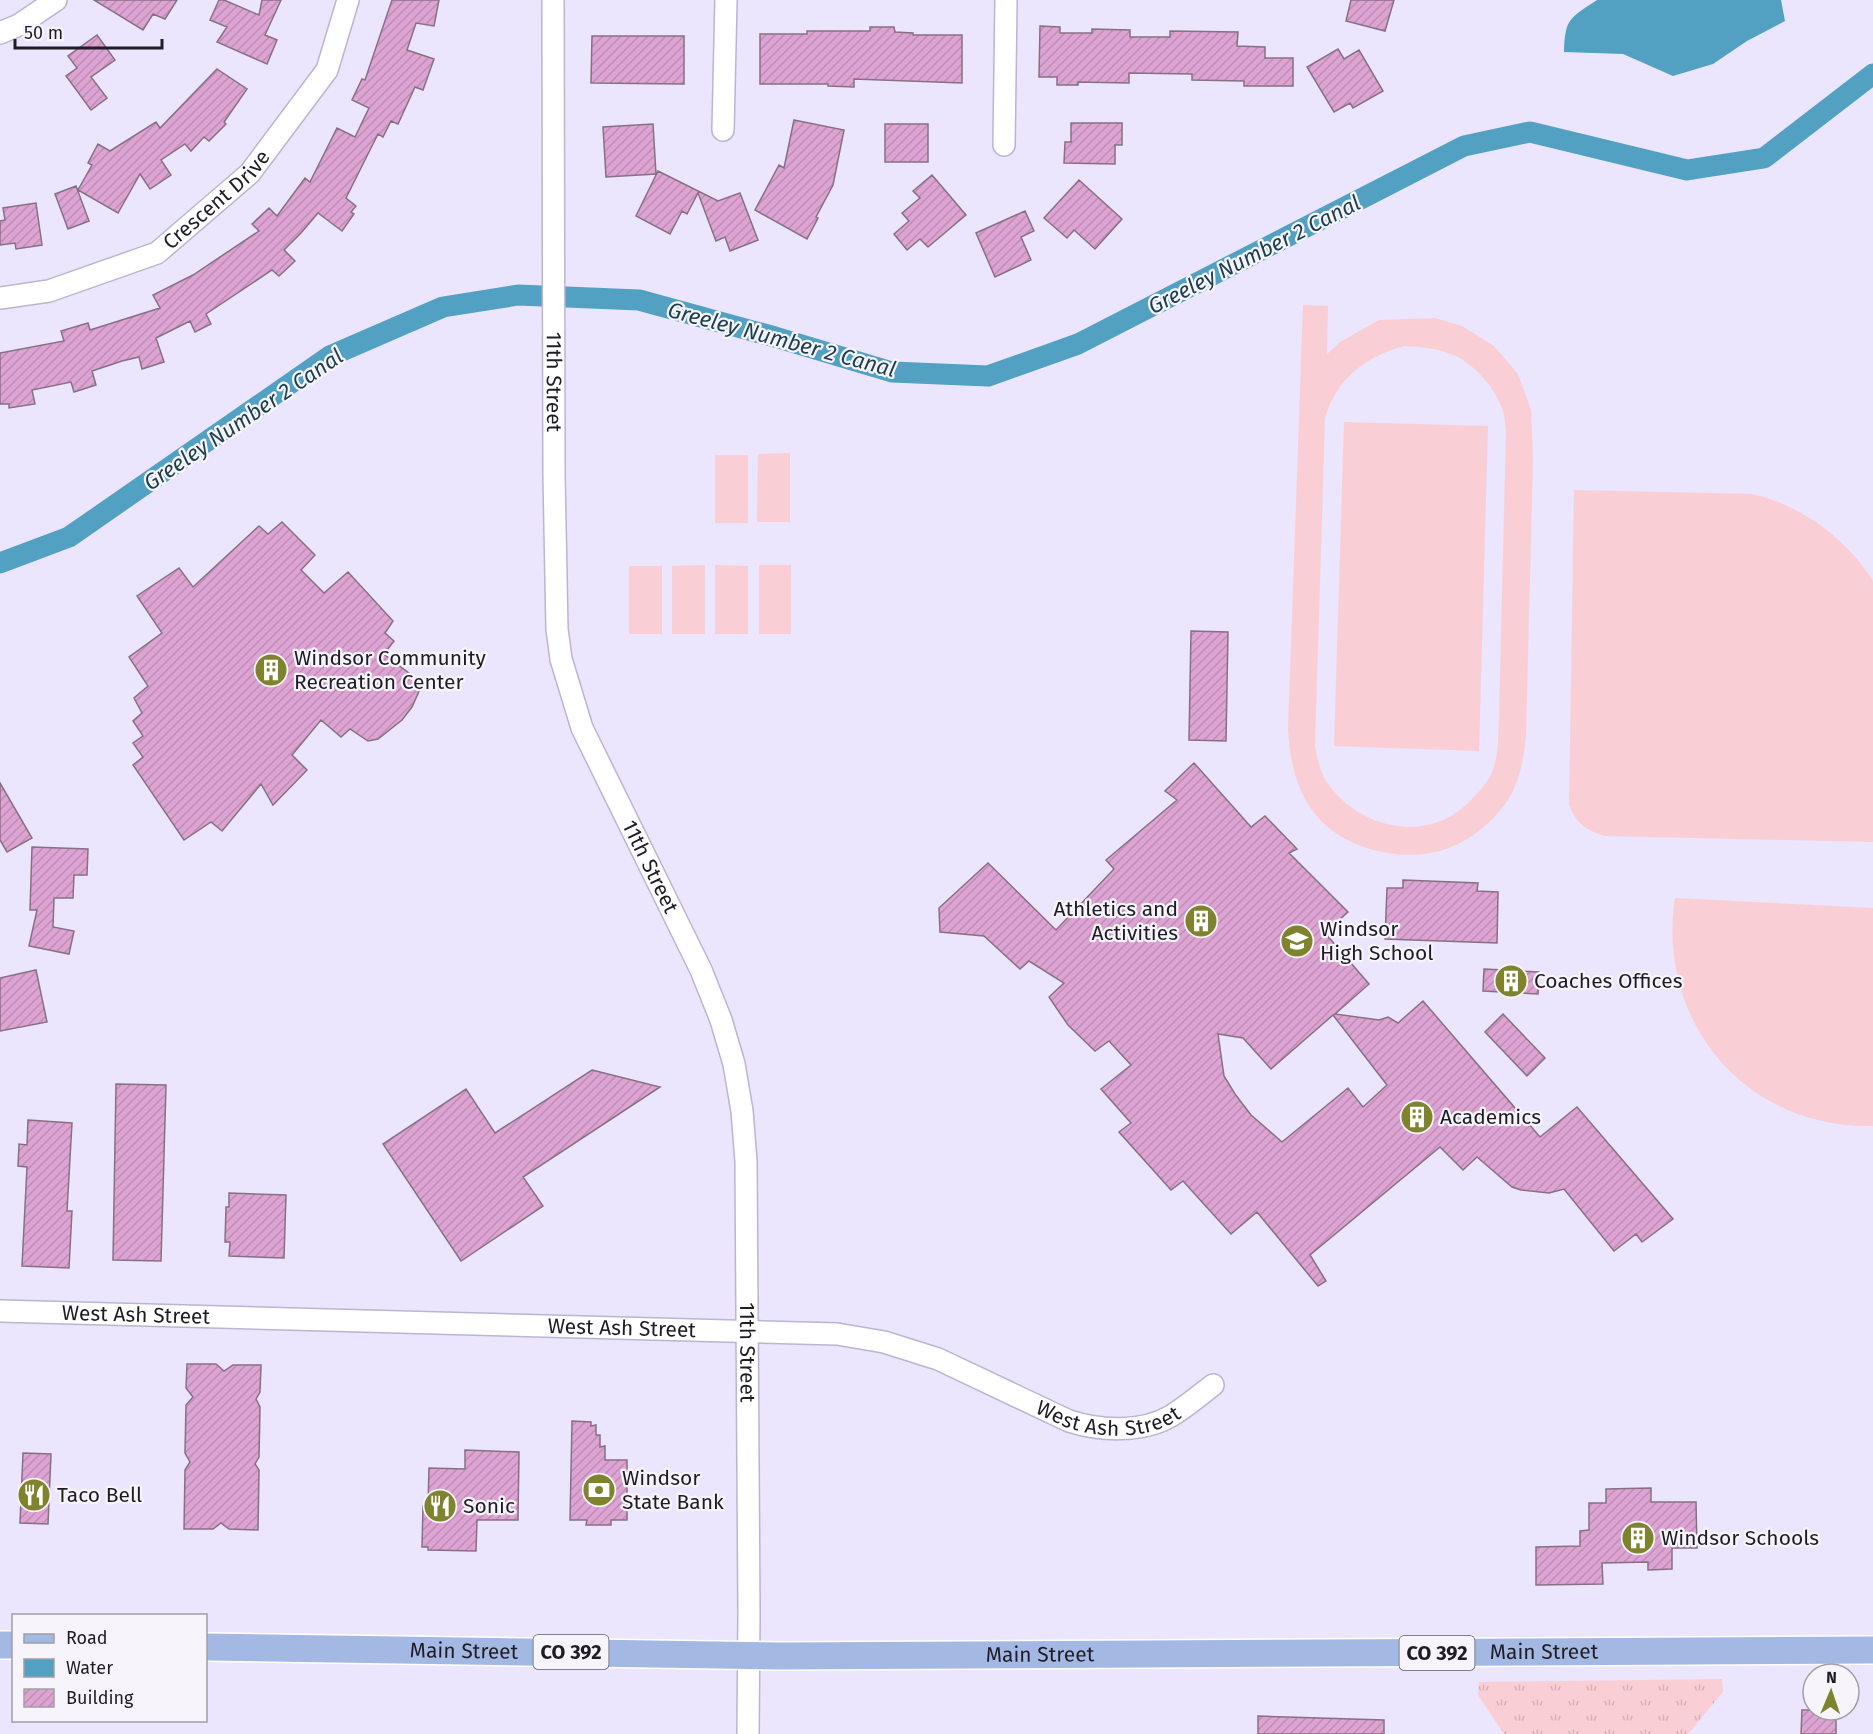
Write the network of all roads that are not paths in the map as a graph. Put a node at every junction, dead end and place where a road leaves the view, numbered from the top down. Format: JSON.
{"nodes":[{"id":1,"x":56,"y":0,"type":"edge"},
{"id":2,"x":348,"y":0,"type":"edge"},
{"id":3,"x":553,"y":0,"type":"edge"},
{"id":4,"x":726,"y":0,"type":"edge"},
{"id":5,"x":1006,"y":0,"type":"edge"},
{"id":6,"x":0,"y":33,"type":"edge"},
{"id":7,"x":723,"y":129,"type":"dead end"},
{"id":8,"x":1004,"y":145,"type":"dead end"},
{"id":9,"x":0,"y":298,"type":"edge"},
{"id":10,"x":0,"y":1311,"type":"edge"},
{"id":11,"x":747,"y":1330,"type":"junction"},
{"id":12,"x":1213,"y":1385,"type":"dead end"},
{"id":13,"x":207,"y":1647,"type":"edge"},
{"id":14,"x":1873,"y":1650,"type":"edge"},
{"id":15,"x":749,"y":1655,"type":"junction"},
{"id":16,"x":748,"y":1734,"type":"edge"}],
"edges":[{"from":1,"to":6,"type":"street"},
{"from":2,"to":9,"type":"street","name":"Crescent Drive"},
{"from":3,"to":11,"type":"street","name":"11th Street"},
{"from":4,"to":7,"type":"street"},
{"from":5,"to":8,"type":"street"},
{"from":10,"to":11,"type":"street","name":"West Ash Street"},
{"from":11,"to":12,"type":"street","name":"West Ash Street"},
{"from":11,"to":15,"type":"street","name":"11th Street"},
{"from":13,"to":15,"type":"main road","name":"Main Street","number":"CO 392"},
{"from":14,"to":15,"type":"main road","name":"Main Street","number":"CO 392"},
{"from":15,"to":16,"type":"street","name":"11th Street"}]}
